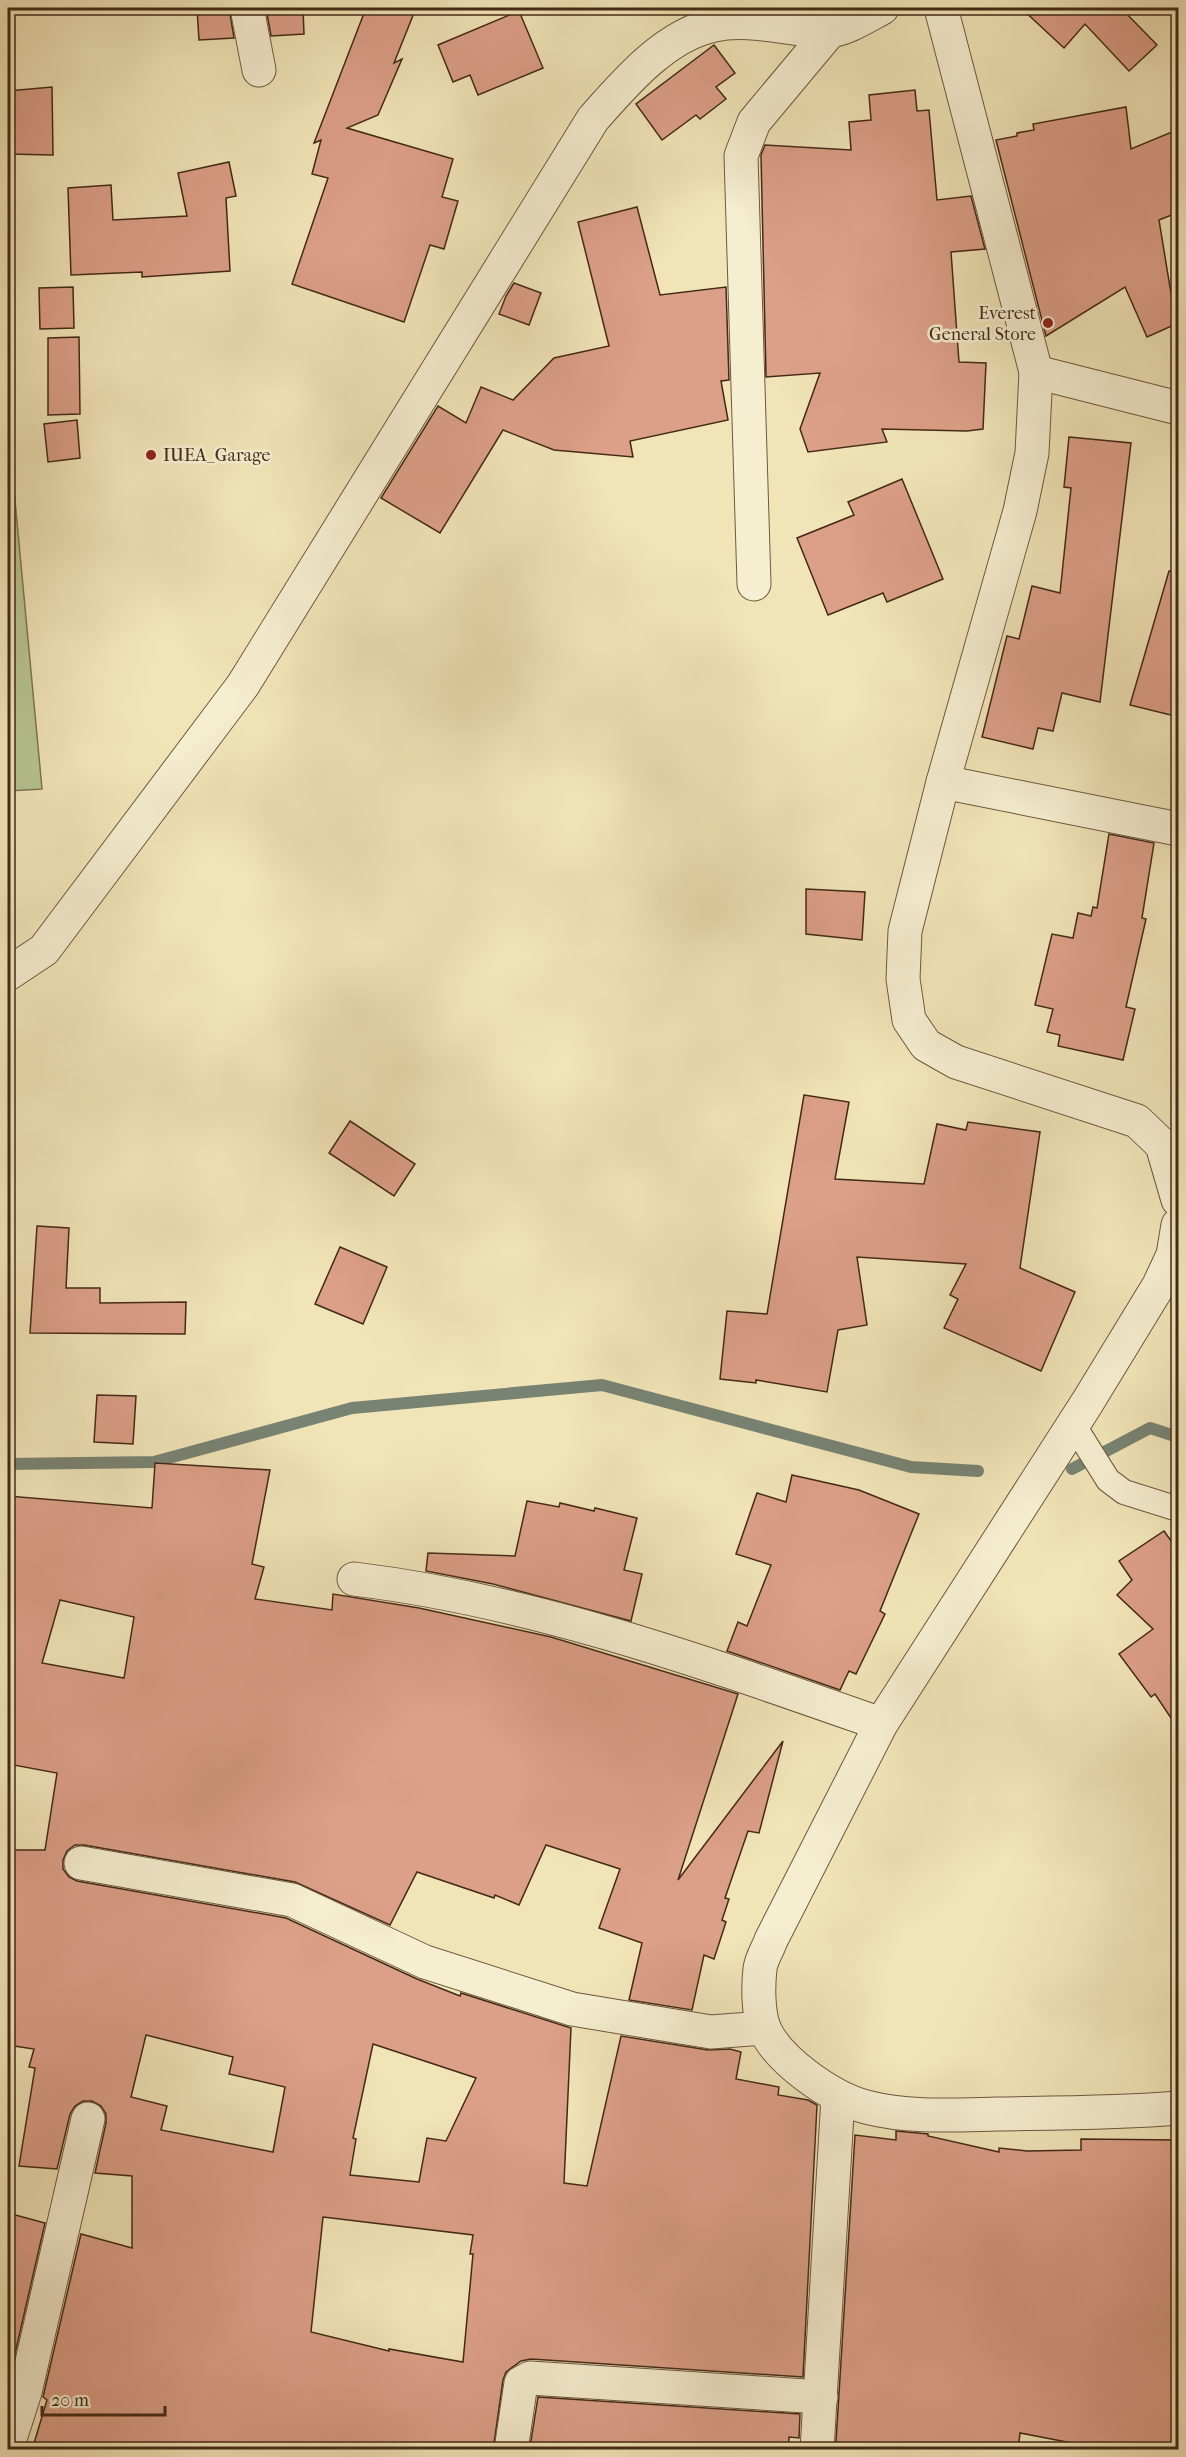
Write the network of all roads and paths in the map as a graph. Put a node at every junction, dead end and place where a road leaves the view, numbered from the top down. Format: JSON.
{"nodes":[{"id":1,"x":247,"y":8,"type":"edge"},
{"id":2,"x":882,"y":8,"type":"edge"},
{"id":3,"x":941,"y":8,"type":"edge"},
{"id":4,"x":830,"y":31,"type":"junction"},
{"id":5,"x":259,"y":70,"type":"dead end"},
{"id":6,"x":1036,"y":372,"type":"junction"},
{"id":7,"x":1179,"y":408,"type":"edge"},
{"id":8,"x":754,"y":584,"type":"dead end"},
{"id":9,"x":943,"y":782,"type":"junction"},
{"id":10,"x":1179,"y":829,"type":"edge"},
{"id":11,"x":8,"y":975,"type":"edge"},
{"id":12,"x":1179,"y":1200,"type":"edge"},
{"id":13,"x":1179,"y":1225,"type":"edge"},
{"id":14,"x":1169,"y":1289,"type":"edge"},
{"id":15,"x":1073,"y":1424,"type":"junction"},
{"id":16,"x":1179,"y":1509,"type":"edge"},
{"id":17,"x":354,"y":1579,"type":"dead end"},
{"id":18,"x":881,"y":1724,"type":"junction"},
{"id":19,"x":81,"y":1863,"type":"dead end"},
{"id":20,"x":764,"y":2028,"type":"junction"},
{"id":21,"x":838,"y":2097,"type":"junction"},
{"id":22,"x":1179,"y":2108,"type":"edge"},
{"id":23,"x":88,"y":2119,"type":"dead end"},
{"id":24,"x":821,"y":2397,"type":"junction"},
{"id":25,"x":8,"y":2445,"type":"edge"},
{"id":26,"x":511,"y":2450,"type":"edge"},
{"id":27,"x":817,"y":2450,"type":"edge"}],
"edges":[{"from":1,"to":5,"type":"street"},
{"from":2,"to":4,"type":"street"},
{"from":3,"to":6,"type":"street"},
{"from":4,"to":8,"type":"street"},
{"from":4,"to":11,"type":"street"},
{"from":6,"to":7,"type":"street"},
{"from":6,"to":9,"type":"street"},
{"from":9,"to":10,"type":"street"},
{"from":9,"to":12,"type":"street"},
{"from":13,"to":14,"type":"street"},
{"from":14,"to":15,"type":"street"},
{"from":15,"to":16,"type":"lane"},
{"from":15,"to":18,"type":"street"},
{"from":17,"to":18,"type":"street"},
{"from":18,"to":20,"type":"street"},
{"from":19,"to":20,"type":"street"},
{"from":20,"to":21,"type":"street"},
{"from":21,"to":22,"type":"street"},
{"from":21,"to":24,"type":"street"},
{"from":23,"to":25,"type":"street"},
{"from":24,"to":26,"type":"street"},
{"from":24,"to":27,"type":"street"}]}
